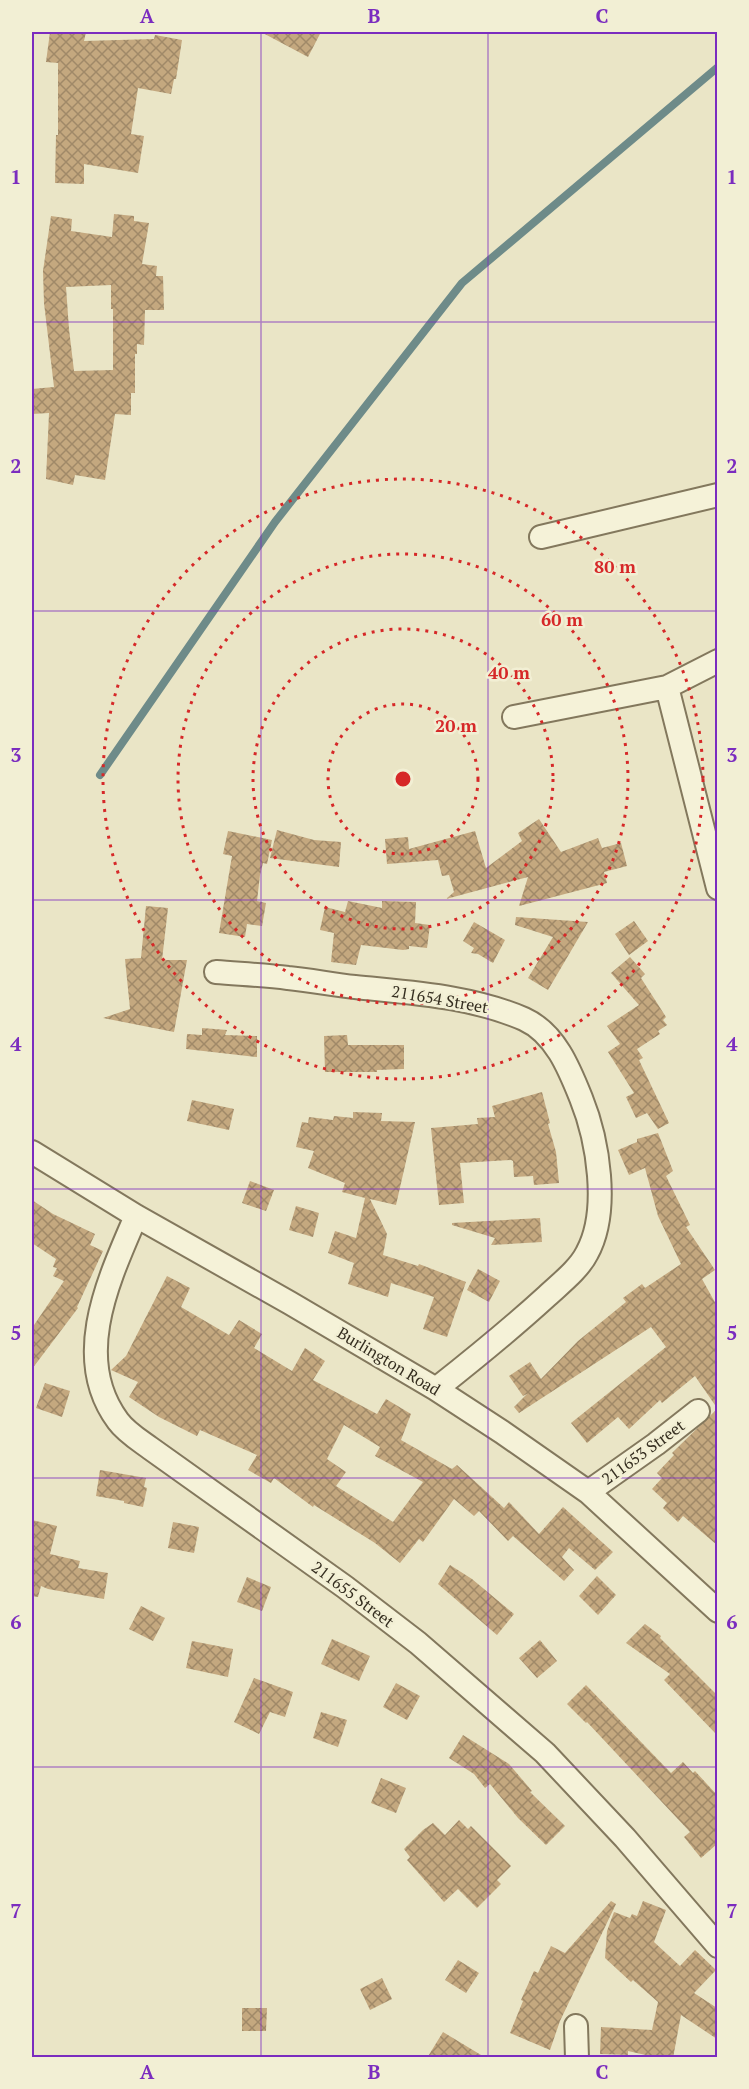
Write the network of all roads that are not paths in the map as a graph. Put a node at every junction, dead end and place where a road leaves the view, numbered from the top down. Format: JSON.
{"nodes":[{"id":1,"x":717,"y":495,"type":"edge"},
{"id":2,"x":541,"y":537,"type":"dead end"},
{"id":3,"x":717,"y":662,"type":"edge"},
{"id":4,"x":667,"y":687,"type":"junction"},
{"id":5,"x":514,"y":717,"type":"dead end"},
{"id":6,"x":717,"y":888,"type":"edge"},
{"id":7,"x":216,"y":972,"type":"dead end"},
{"id":8,"x":32,"y":1152,"type":"edge"},
{"id":9,"x":136,"y":1216,"type":"junction"},
{"id":10,"x":436,"y":1389,"type":"junction"},
{"id":11,"x":698,"y":1411,"type":"dead end"},
{"id":12,"x":588,"y":1492,"type":"junction"},
{"id":13,"x":717,"y":1611,"type":"edge"},
{"id":14,"x":717,"y":1946,"type":"edge"},
{"id":15,"x":576,"y":2026,"type":"dead end"},
{"id":16,"x":577,"y":2058,"type":"edge"}],
"edges":[{"from":1,"to":2,"type":"street"},
{"from":3,"to":4,"type":"street"},
{"from":4,"to":5,"type":"street"},
{"from":4,"to":6,"type":"street"},
{"from":7,"to":10,"type":"street","name":"211654 Street"},
{"from":8,"to":9,"type":"street","name":"Burlington Road"},
{"from":9,"to":10,"type":"street","name":"Burlington Road"},
{"from":9,"to":14,"type":"street","name":"211655 Street"},
{"from":10,"to":12,"type":"street","name":"Burlington Road"},
{"from":11,"to":12,"type":"street","name":"211653 Street"},
{"from":12,"to":13,"type":"street","name":"Burlington Road"},
{"from":15,"to":16,"type":"street"}]}
